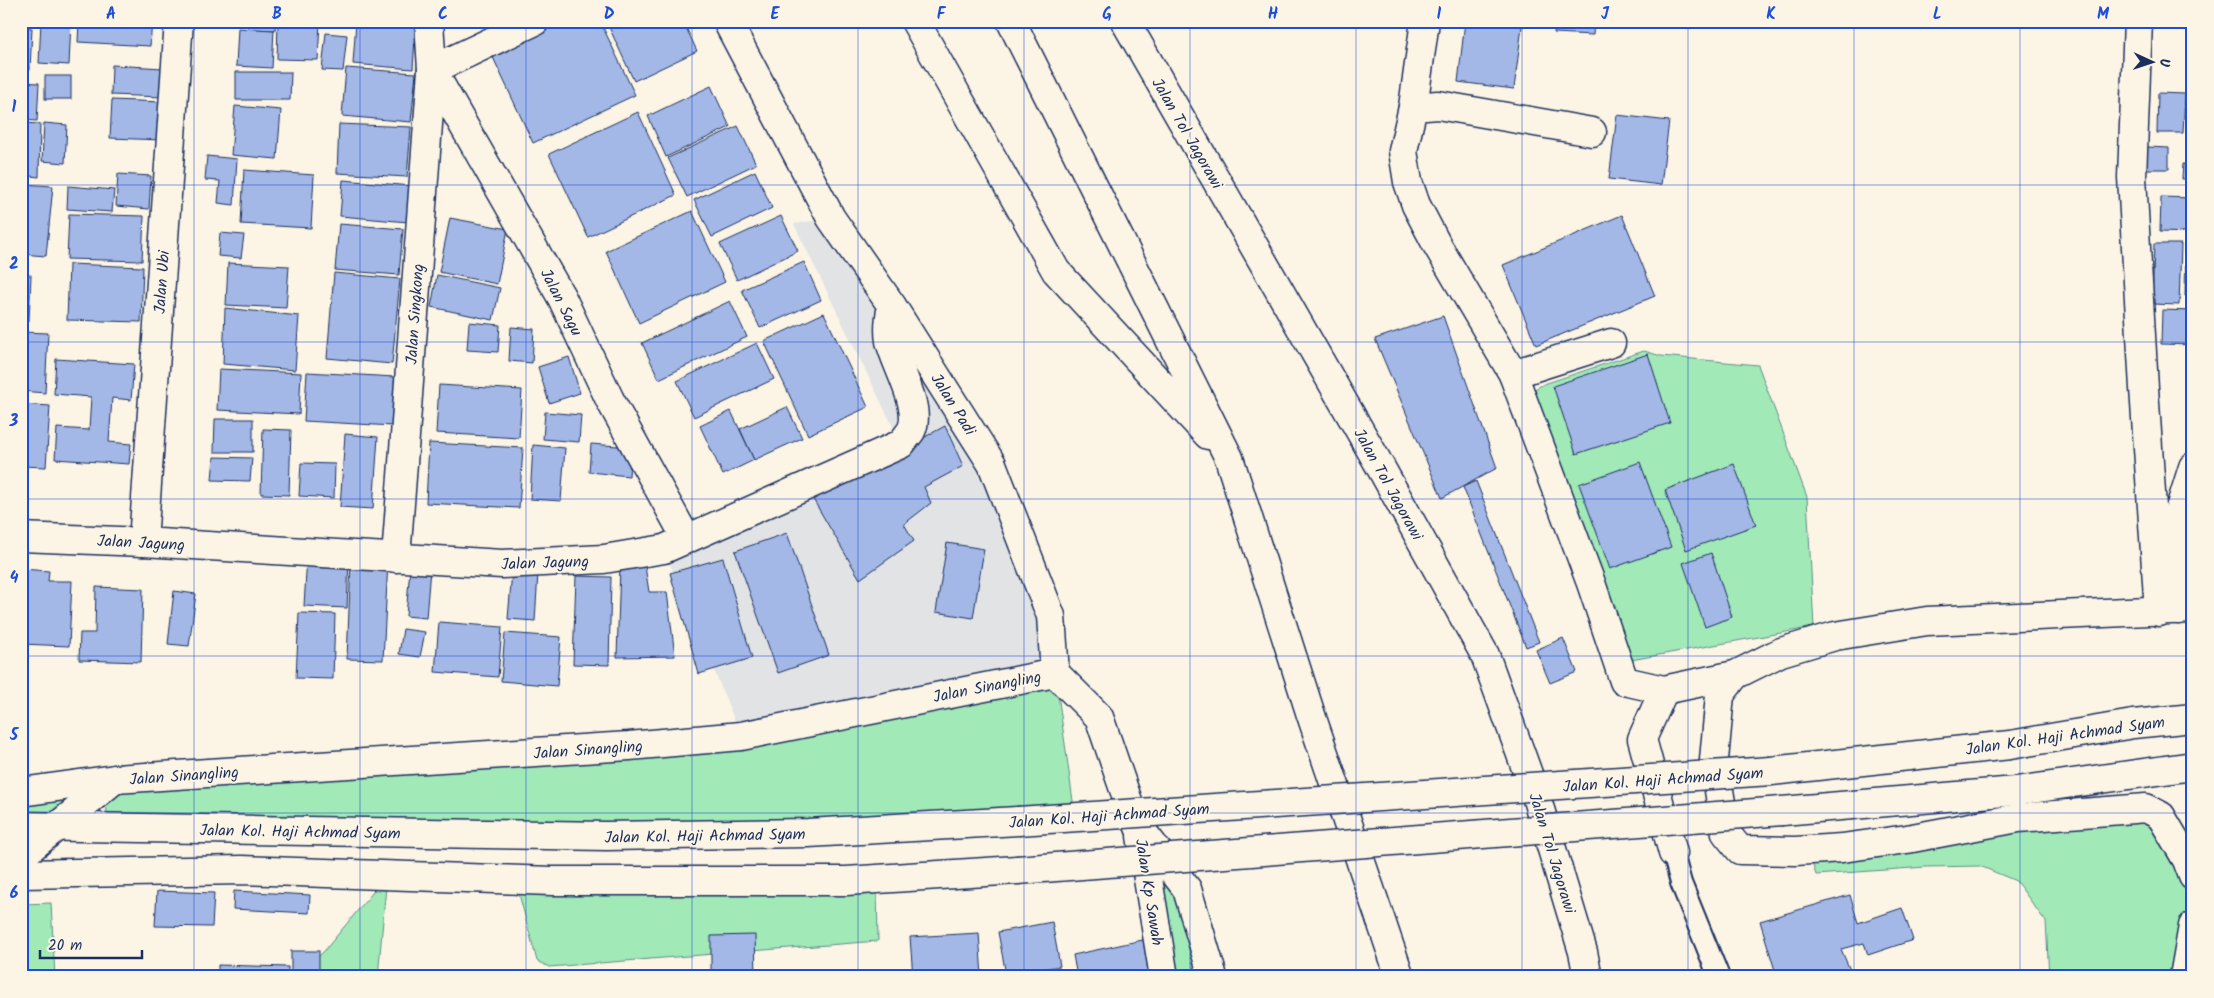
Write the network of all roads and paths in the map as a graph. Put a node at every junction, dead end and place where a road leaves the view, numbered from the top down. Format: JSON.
{"nodes":[{"id":1,"x":179,"y":21,"type":"edge"},
{"id":2,"x":429,"y":21,"type":"edge"},
{"id":3,"x":535,"y":21,"type":"edge"},
{"id":4,"x":727,"y":21,"type":"edge"},
{"id":5,"x":915,"y":21,"type":"edge"},
{"id":6,"x":1011,"y":21,"type":"edge"},
{"id":7,"x":1124,"y":21,"type":"edge"},
{"id":8,"x":1425,"y":21,"type":"edge"},
{"id":9,"x":2138,"y":21,"type":"edge"},
{"id":10,"x":432,"y":70,"type":"junction"},
{"id":11,"x":1413,"y":107,"type":"junction"},
{"id":12,"x":1592,"y":132,"type":"dead end"},
{"id":13,"x":892,"y":306,"type":"junction"},
{"id":14,"x":1610,"y":343,"type":"dead end"},
{"id":15,"x":1513,"y":374,"type":"junction"},
{"id":16,"x":1229,"y":458,"type":"junction"},
{"id":17,"x":2193,"y":467,"type":"edge"},
{"id":18,"x":21,"y":537,"type":"edge"},
{"id":19,"x":686,"y":538,"type":"junction"},
{"id":20,"x":143,"y":542,"type":"junction"},
{"id":21,"x":396,"y":558,"type":"junction"},
{"id":22,"x":2177,"y":610,"type":"edge"},
{"id":23,"x":1055,"y":673,"type":"junction"},
{"id":24,"x":1735,"y":675,"type":"junction"},
{"id":25,"x":1664,"y":690,"type":"junction"},
{"id":26,"x":2193,"y":718,"type":"edge"},
{"id":27,"x":2193,"y":766,"type":"edge"},
{"id":28,"x":115,"y":779,"type":"junction"},
{"id":29,"x":21,"y":792,"type":"edge"},
{"id":30,"x":1134,"y":816,"type":"junction"},
{"id":31,"x":21,"y":826,"type":"edge"},
{"id":32,"x":57,"y":827,"type":"junction"},
{"id":33,"x":118,"y":827,"type":"junction"},
{"id":34,"x":1673,"y":853,"type":"joint"},
{"id":35,"x":21,"y":856,"type":"edge"},
{"id":36,"x":21,"y":874,"type":"edge"},
{"id":37,"x":2193,"y":876,"type":"edge"},
{"id":38,"x":2193,"y":926,"type":"edge"},
{"id":39,"x":1164,"y":977,"type":"edge"},
{"id":40,"x":1213,"y":977,"type":"edge"},
{"id":41,"x":1400,"y":977,"type":"edge"},
{"id":42,"x":1588,"y":977,"type":"edge"},
{"id":43,"x":1718,"y":977,"type":"edge"},
{"id":44,"x":2184,"y":977,"type":"edge"}],
"edges":[{"from":1,"to":20,"type":"main road","name":"Jalan Ubi"},
{"from":2,"to":10,"type":"main road","name":"Jalan Singkong"},
{"from":3,"to":10,"type":"main road"},
{"from":4,"to":13,"type":"main road","name":"Jalan Padi"},
{"from":5,"to":16,"type":"main road"},
{"from":6,"to":16,"type":"main road"},
{"from":7,"to":42,"type":"main road","name":"Jalan Tol Jagorawi"},
{"from":8,"to":11,"type":"main road"},
{"from":9,"to":22,"type":"main road"},
{"from":10,"to":19,"type":"main road","name":"Jalan Sagu"},
{"from":10,"to":21,"type":"main road","name":"Jalan Singkong"},
{"from":11,"to":12,"type":"main road"},
{"from":11,"to":15,"type":"main road"},
{"from":13,"to":19,"type":"main road","name":"Jalan Jagung"},
{"from":13,"to":23,"type":"main road","name":"Jalan Padi"},
{"from":14,"to":15,"type":"main road"},
{"from":15,"to":25,"type":"main road"},
{"from":16,"to":41,"type":"main road"},
{"from":17,"to":22,"type":"main road"},
{"from":18,"to":20,"type":"main road","name":"Jalan Jagung"},
{"from":19,"to":21,"type":"main road","name":"Jalan Jagung"},
{"from":20,"to":21,"type":"main road","name":"Jalan Jagung"},
{"from":22,"to":24,"type":"main road"},
{"from":23,"to":28,"type":"main road","name":"Jalan Sinangling"},
{"from":23,"to":30,"type":"main road"},
{"from":24,"to":25,"type":"main road"},
{"from":24,"to":37,"type":"main road"},
{"from":25,"to":34,"type":"main road"},
{"from":26,"to":33,"type":"main road","name":"Jalan Kol. Haji Achmad Syam","bridge":true},
{"from":27,"to":36,"type":"main road","bridge":true},
{"from":28,"to":29,"type":"main road","name":"Jalan Sinangling"},
{"from":28,"to":32,"type":"main road"},
{"from":28,"to":33,"type":"main road"},
{"from":30,"to":39,"type":"main road","name":"Jalan Kp Sawah"},
{"from":30,"to":40,"type":"main road","name":"Jalan Kp Sawah"},
{"from":31,"to":32,"type":"main road","name":"Jalan Kol. Haji Achmad Syam"},
{"from":32,"to":33,"type":"main road","name":"Jalan Kol. Haji Achmad Syam"},
{"from":32,"to":35,"type":"main road"},
{"from":34,"to":43,"type":"lane"},
{"from":38,"to":44,"type":"main road"}]}
